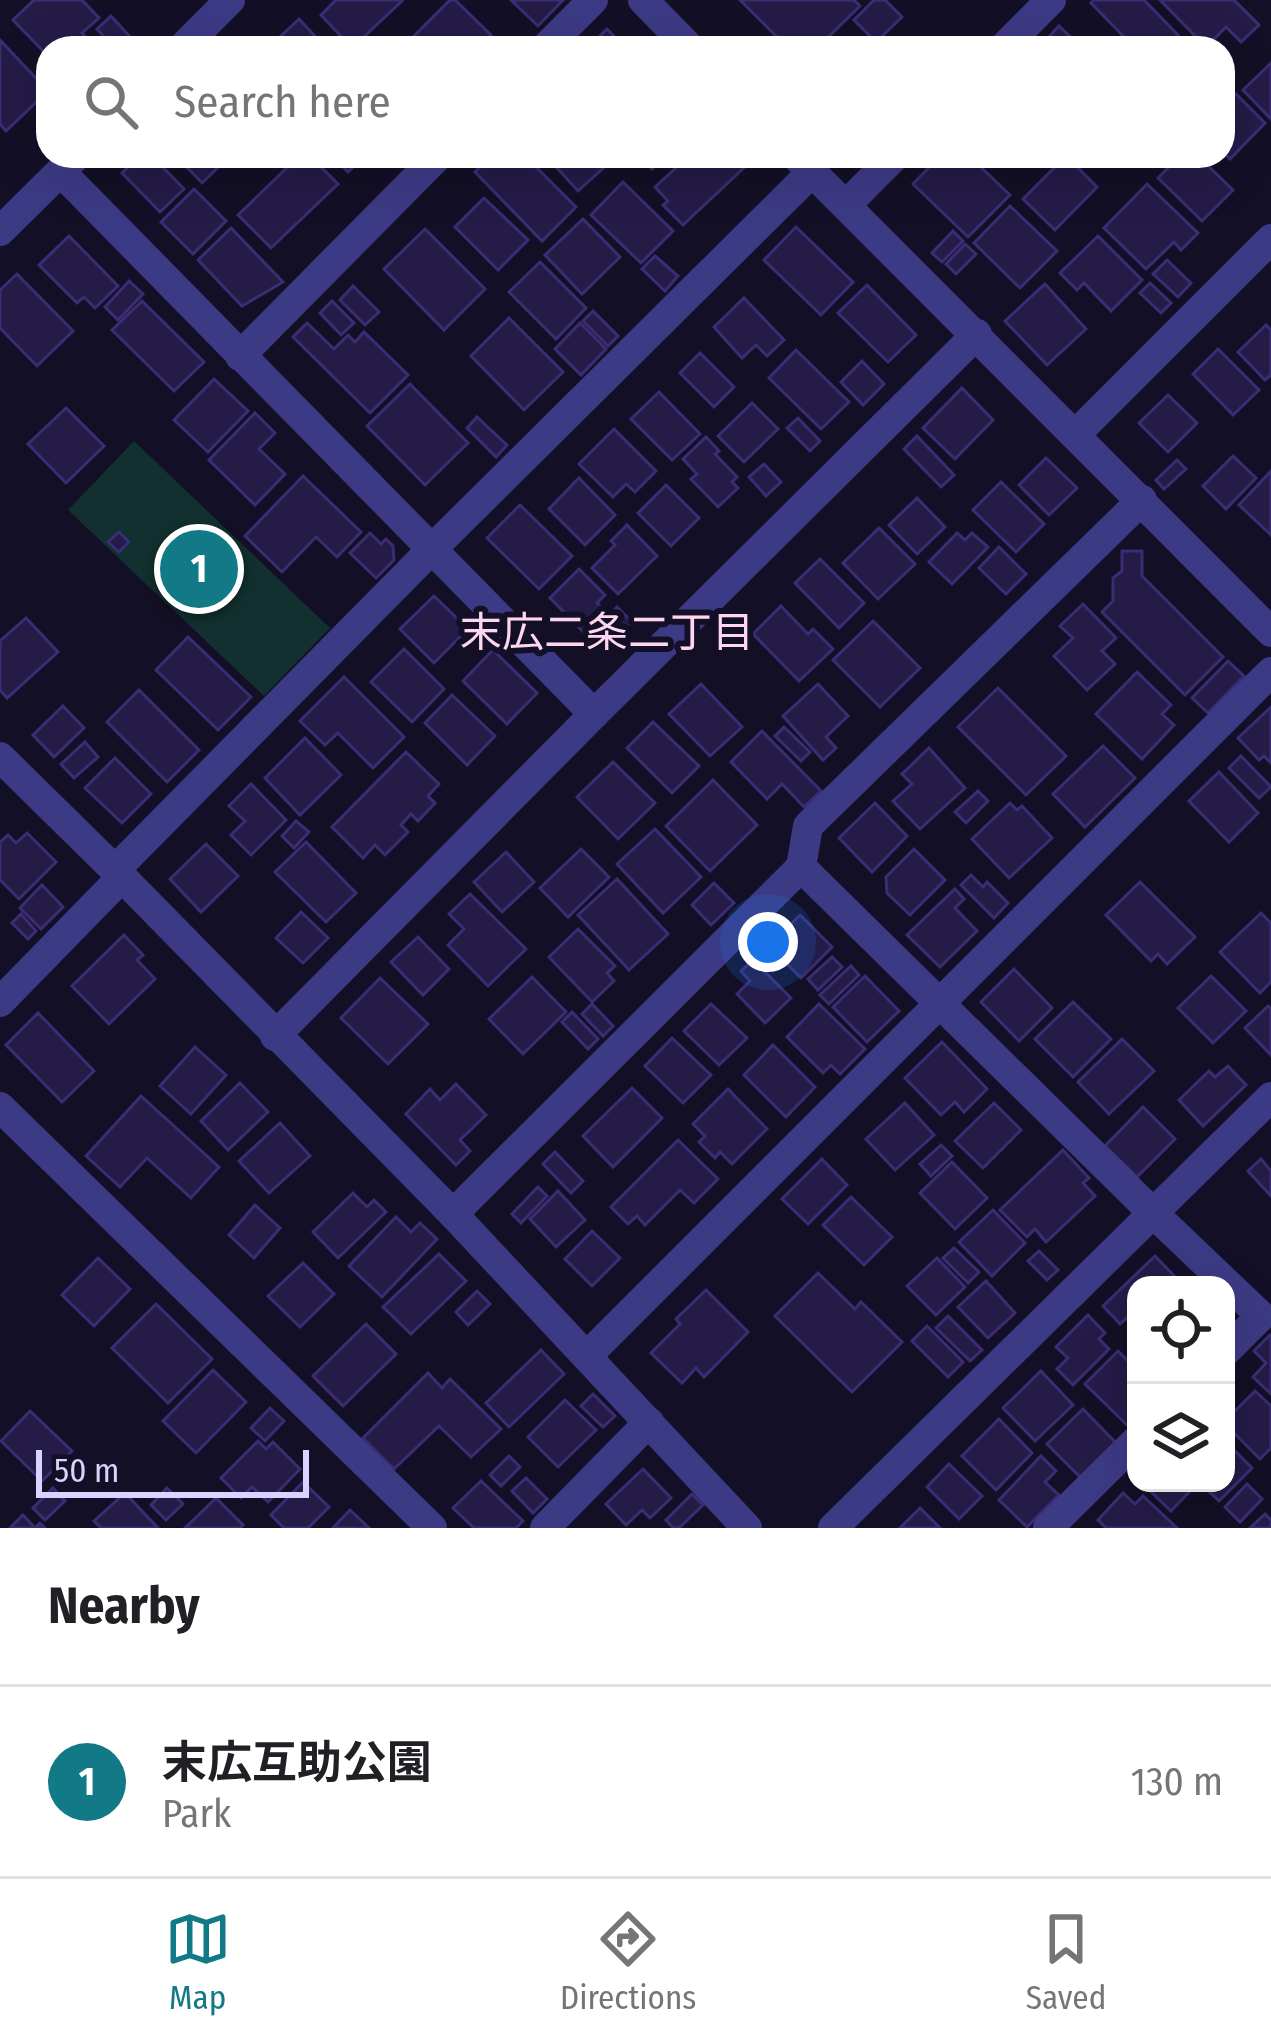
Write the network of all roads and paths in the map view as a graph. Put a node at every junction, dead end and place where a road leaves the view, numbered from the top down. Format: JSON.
{"nodes":[{"id":1,"x":230,"y":0,"type":"edge"},
{"id":2,"x":593,"y":0,"type":"edge"},
{"id":3,"x":1051,"y":0,"type":"edge"},
{"id":4,"x":646,"y":1,"type":"edge"},
{"id":5,"x":194,"y":36,"type":"edge"},
{"id":6,"x":557,"y":36,"type":"edge"},
{"id":7,"x":679,"y":36,"type":"edge"},
{"id":8,"x":1015,"y":36,"type":"edge"},
{"id":9,"x":65,"y":168,"type":"edge"},
{"id":10,"x":73,"y":168,"type":"edge"},
{"id":11,"x":426,"y":168,"type":"edge"},
{"id":12,"x":800,"y":168,"type":"edge"},
{"id":13,"x":808,"y":168,"type":"edge"},
{"id":14,"x":883,"y":168,"type":"edge"},
{"id":15,"x":847,"y":204,"type":"junction"},
{"id":16,"x":0,"y":231,"type":"edge"},
{"id":17,"x":1271,"y":239,"type":"edge"},
{"id":18,"x":977,"y":334,"type":"junction"},
{"id":19,"x":240,"y":356,"type":"junction"},
{"id":20,"x":1076,"y":434,"type":"junction"},
{"id":21,"x":1142,"y":500,"type":"junction"},
{"id":22,"x":431,"y":550,"type":"junction"},
{"id":23,"x":1271,"y":632,"type":"edge"},
{"id":24,"x":1271,"y":672,"type":"edge"},
{"id":25,"x":594,"y":714,"type":"junction"},
{"id":26,"x":0,"y":757,"type":"edge"},
{"id":27,"x":801,"y":867,"type":"junction"},
{"id":28,"x":118,"y":874,"type":"junction"},
{"id":29,"x":0,"y":1002,"type":"edge"},
{"id":30,"x":942,"y":1003,"type":"junction"},
{"id":31,"x":275,"y":1036,"type":"junction"},
{"id":32,"x":1271,"y":1097,"type":"edge"},
{"id":33,"x":0,"y":1107,"type":"edge"},
{"id":34,"x":1153,"y":1213,"type":"junction"},
{"id":35,"x":453,"y":1214,"type":"junction"},
{"id":36,"x":1220,"y":1276,"type":"edge"},
{"id":37,"x":1235,"y":1290,"type":"edge"},
{"id":38,"x":1235,"y":1342,"type":"edge"},
{"id":39,"x":588,"y":1355,"type":"junction"},
{"id":40,"x":649,"y":1422,"type":"junction"},
{"id":41,"x":1127,"y":1450,"type":"edge"},
{"id":42,"x":432,"y":1528,"type":"edge"},
{"id":43,"x":544,"y":1528,"type":"edge"},
{"id":44,"x":747,"y":1528,"type":"edge"},
{"id":45,"x":833,"y":1528,"type":"edge"},
{"id":46,"x":1048,"y":1528,"type":"edge"}],
"edges":[{"from":1,"to":5,"type":"street"},
{"from":2,"to":6,"type":"street"},
{"from":3,"to":8,"type":"street"},
{"from":4,"to":7,"type":"street"},
{"from":9,"to":16,"type":"street"},
{"from":10,"to":19,"type":"street"},
{"from":11,"to":19,"type":"street"},
{"from":12,"to":22,"type":"street"},
{"from":13,"to":15,"type":"street"},
{"from":14,"to":15,"type":"street"},
{"from":15,"to":18,"type":"street"},
{"from":17,"to":20,"type":"street"},
{"from":18,"to":20,"type":"street"},
{"from":18,"to":25,"type":"street"},
{"from":19,"to":22,"type":"street"},
{"from":20,"to":21,"type":"street"},
{"from":21,"to":23,"type":"street"},
{"from":21,"to":27,"type":"street"},
{"from":22,"to":25,"type":"street"},
{"from":22,"to":28,"type":"street"},
{"from":24,"to":30,"type":"street"},
{"from":25,"to":31,"type":"street"},
{"from":26,"to":28,"type":"street"},
{"from":27,"to":30,"type":"street"},
{"from":27,"to":35,"type":"street"},
{"from":28,"to":29,"type":"street"},
{"from":28,"to":31,"type":"street"},
{"from":30,"to":34,"type":"street"},
{"from":30,"to":39,"type":"street"},
{"from":31,"to":35,"type":"street"},
{"from":32,"to":34,"type":"street"},
{"from":33,"to":42,"type":"street"},
{"from":34,"to":36,"type":"street"},
{"from":34,"to":45,"type":"street"},
{"from":35,"to":39,"type":"street"},
{"from":37,"to":38,"type":"street"},
{"from":39,"to":40,"type":"street"},
{"from":40,"to":43,"type":"street"},
{"from":40,"to":44,"type":"street"},
{"from":41,"to":46,"type":"street"}]}
